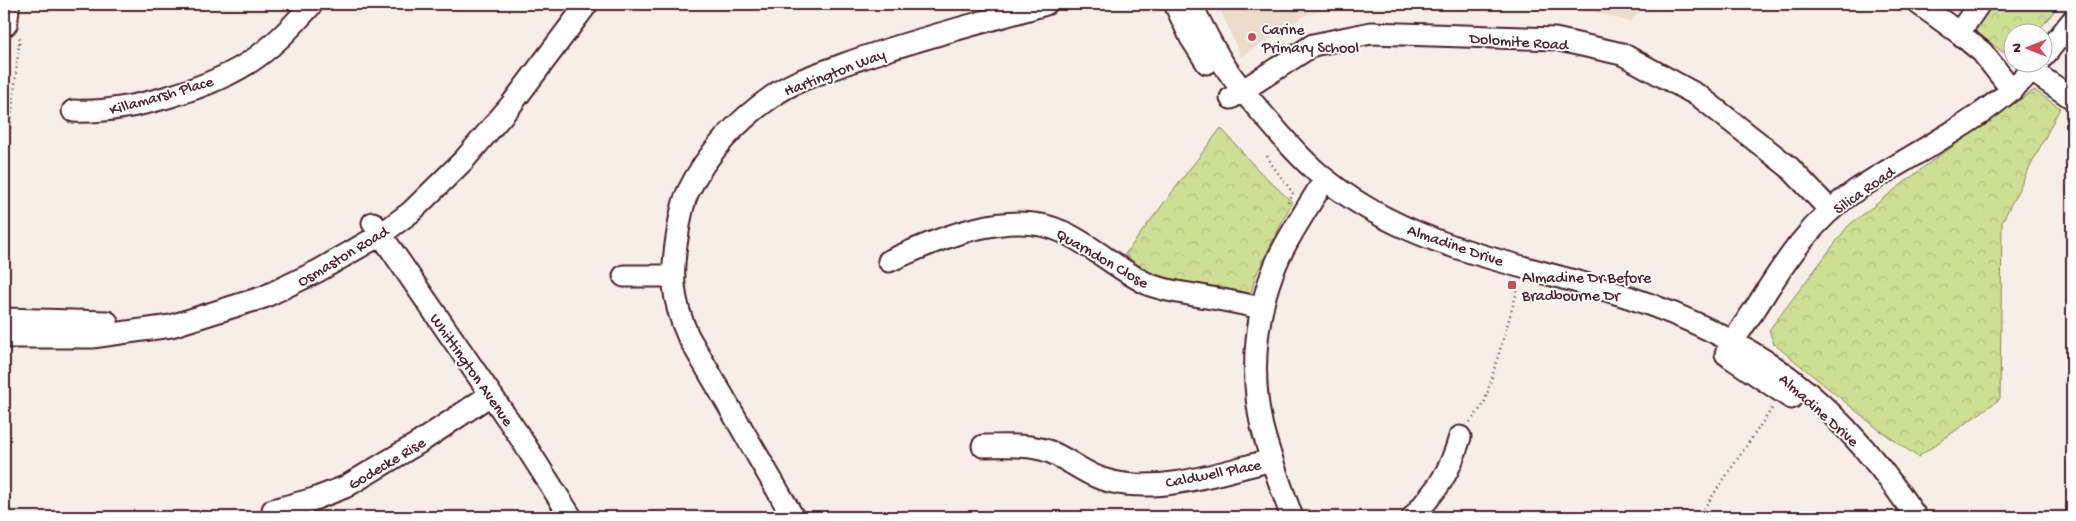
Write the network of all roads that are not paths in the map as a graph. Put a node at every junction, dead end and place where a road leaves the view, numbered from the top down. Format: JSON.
{"nodes":[{"id":1,"x":6,"y":4,"type":"edge"},
{"id":2,"x":312,"y":4,"type":"edge"},
{"id":3,"x":569,"y":4,"type":"edge"},
{"id":4,"x":587,"y":4,"type":"edge"},
{"id":5,"x":1046,"y":4,"type":"edge"},
{"id":6,"x":1175,"y":4,"type":"edge"},
{"id":7,"x":1191,"y":4,"type":"edge"},
{"id":8,"x":1919,"y":4,"type":"edge"},
{"id":9,"x":1979,"y":4,"type":"edge"},
{"id":10,"x":2072,"y":21,"type":"edge"},
{"id":11,"x":12,"y":28,"type":"edge"},
{"id":12,"x":1960,"y":32,"type":"junction"},
{"id":13,"x":2054,"y":43,"type":"edge"},
{"id":14,"x":2029,"y":72,"type":"edge"},
{"id":15,"x":2047,"y":72,"type":"edge"},
{"id":16,"x":2012,"y":90,"type":"junction"},
{"id":17,"x":1236,"y":94,"type":"junction"},
{"id":18,"x":2072,"y":98,"type":"edge"},
{"id":19,"x":73,"y":111,"type":"dead end"},
{"id":20,"x":1322,"y":184,"type":"junction"},
{"id":21,"x":1830,"y":210,"type":"junction"},
{"id":22,"x":376,"y":229,"type":"junction"},
{"id":23,"x":889,"y":261,"type":"dead end"},
{"id":24,"x":624,"y":276,"type":"dead end"},
{"id":25,"x":674,"y":276,"type":"junction"},
{"id":26,"x":1261,"y":308,"type":"junction"},
{"id":27,"x":4,"y":319,"type":"edge"},
{"id":28,"x":4,"y":338,"type":"edge"},
{"id":29,"x":1729,"y":348,"type":"junction"},
{"id":30,"x":490,"y":395,"type":"junction"},
{"id":31,"x":1460,"y":437,"type":"road end"},
{"id":32,"x":983,"y":446,"type":"dead end"},
{"id":33,"x":1272,"y":460,"type":"junction"},
{"id":34,"x":273,"y":510,"type":"dead end"},
{"id":35,"x":1908,"y":516,"type":"edge"},
{"id":36,"x":571,"y":517,"type":"edge"},
{"id":37,"x":793,"y":517,"type":"edge"},
{"id":38,"x":1292,"y":517,"type":"edge"},
{"id":39,"x":1413,"y":517,"type":"edge"}],
"edges":[{"from":1,"to":11,"type":"main road"},
{"from":2,"to":19,"type":"street","name":"Killamarsh Place"},
{"from":3,"to":22,"type":"street","name":"Osmaston Road"},
{"from":4,"to":22,"type":"street","name":"Osmaston Road"},
{"from":5,"to":25,"type":"street","name":"Hartington Way"},
{"from":6,"to":17,"type":"street","name":"Almadine Drive"},
{"from":7,"to":17,"type":"street","name":"Almadine Drive"},
{"from":8,"to":12,"type":"street"},
{"from":9,"to":12,"type":"street"},
{"from":10,"to":13,"type":"street","name":"Silica Road"},
{"from":12,"to":16,"type":"street"},
{"from":14,"to":16,"type":"street","name":"Silica Road"},
{"from":15,"to":18,"type":"street"},
{"from":16,"to":21,"type":"street","name":"Silica Road"},
{"from":17,"to":20,"type":"street","name":"Almadine Drive"},
{"from":17,"to":21,"type":"street","name":"Dolomite Road"},
{"from":20,"to":26,"type":"street"},
{"from":20,"to":29,"type":"street","name":"Almadine Drive"},
{"from":20,"to":29,"type":"street","name":"Almadine Drive"},
{"from":21,"to":29,"type":"street","name":"Silica Road"},
{"from":22,"to":27,"type":"street","name":"Osmaston Road"},
{"from":22,"to":28,"type":"street","name":"Osmaston Road"},
{"from":22,"to":30,"type":"street","name":"Whittington Avenue"},
{"from":23,"to":26,"type":"street","name":"Quarndon Close"},
{"from":24,"to":25,"type":"street"},
{"from":25,"to":37,"type":"street","name":"Hartington Way"},
{"from":26,"to":33,"type":"street"},
{"from":29,"to":35,"type":"street","name":"Almadine Drive"},
{"from":29,"to":35,"type":"street","name":"Almadine Drive"},
{"from":30,"to":34,"type":"street","name":"Godecke Rise"},
{"from":30,"to":36,"type":"street","name":"Whittington Avenue"},
{"from":31,"to":39,"type":"street"},
{"from":32,"to":33,"type":"street","name":"Caldwell Place"},
{"from":33,"to":38,"type":"street"}]}
